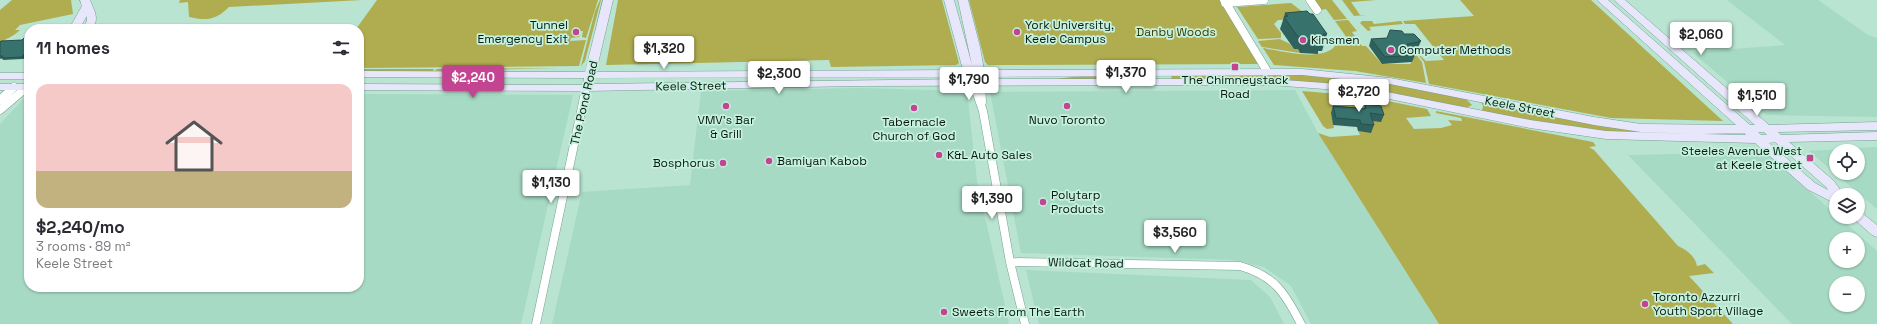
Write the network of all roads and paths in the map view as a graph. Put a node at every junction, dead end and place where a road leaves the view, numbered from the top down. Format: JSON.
{"nodes":[{"id":1,"x":608,"y":0,"type":"edge"},
{"id":2,"x":949,"y":0,"type":"edge"},
{"id":3,"x":963,"y":0,"type":"edge"},
{"id":4,"x":1264,"y":0,"type":"edge"},
{"id":5,"x":1310,"y":0,"type":"edge"},
{"id":6,"x":1602,"y":0,"type":"edge"},
{"id":7,"x":1619,"y":0,"type":"edge"},
{"id":8,"x":1225,"y":1,"type":"edge"},
{"id":9,"x":86,"y":3,"type":"edge"},
{"id":10,"x":1317,"y":10,"type":"dead end"},
{"id":11,"x":76,"y":24,"type":"edge"},
{"id":12,"x":90,"y":24,"type":"edge"},
{"id":13,"x":1267,"y":71,"type":"junction"},
{"id":14,"x":364,"y":74,"type":"edge"},
{"id":15,"x":748,"y":74,"type":"junction"},
{"id":16,"x":590,"y":75,"type":"junction"},
{"id":17,"x":0,"y":76,"type":"edge"},
{"id":18,"x":1165,"y":77,"type":"junction"},
{"id":19,"x":975,"y":78,"type":"junction"},
{"id":20,"x":24,"y":80,"type":"edge"},
{"id":21,"x":24,"y":83,"type":"edge"},
{"id":22,"x":24,"y":85,"type":"edge"},
{"id":23,"x":0,"y":87,"type":"edge"},
{"id":24,"x":14,"y":87,"type":"junction"},
{"id":25,"x":364,"y":87,"type":"edge"},
{"id":26,"x":441,"y":88,"type":"junction"},
{"id":27,"x":586,"y":88,"type":"junction"},
{"id":28,"x":1473,"y":97,"type":"junction"},
{"id":29,"x":0,"y":100,"type":"edge"},
{"id":30,"x":0,"y":110,"type":"edge"},
{"id":31,"x":1473,"y":112,"type":"junction"},
{"id":32,"x":1877,"y":126,"type":"edge"},
{"id":33,"x":1747,"y":129,"type":"junction"},
{"id":34,"x":1767,"y":129,"type":"junction"},
{"id":35,"x":1877,"y":136,"type":"edge"},
{"id":36,"x":1758,"y":139,"type":"junction"},
{"id":37,"x":1779,"y":139,"type":"junction"},
{"id":38,"x":1833,"y":188,"type":"edge"},
{"id":39,"x":1829,"y":196,"type":"edge"},
{"id":40,"x":1865,"y":222,"type":"edge"},
{"id":41,"x":1877,"y":232,"type":"edge"},
{"id":42,"x":1010,"y":262,"type":"junction"},
{"id":43,"x":536,"y":324,"type":"edge"},
{"id":44,"x":1025,"y":324,"type":"edge"},
{"id":45,"x":1301,"y":324,"type":"edge"}],
"edges":[{"from":1,"to":16,"type":"main road","name":"The Pond Road"},
{"from":2,"to":19,"type":"main road"},
{"from":3,"to":19,"type":"main road"},
{"from":4,"to":8,"type":"street"},
{"from":5,"to":10,"type":"street"},
{"from":6,"to":33,"type":"main road"},
{"from":7,"to":34,"type":"main road"},
{"from":8,"to":13,"type":"street"},
{"from":9,"to":11,"type":"main road"},
{"from":9,"to":12,"type":"main road"},
{"from":13,"to":18,"type":"main road","name":"Keele Street"},
{"from":13,"to":28,"type":"main road","name":"Keele Street"},
{"from":14,"to":16,"type":"main road","name":"Keele Street"},
{"from":15,"to":16,"type":"main road","name":"Keele Street"},
{"from":15,"to":19,"type":"main road","name":"Keele Street"},
{"from":15,"to":27,"type":"main road"},
{"from":16,"to":26,"type":"main road"},
{"from":16,"to":27,"type":"main road","name":"The Pond Road"},
{"from":17,"to":20,"type":"main road"},
{"from":18,"to":19,"type":"main road","name":"Keele Street"},
{"from":18,"to":31,"type":"main road","name":"Keele Street"},
{"from":19,"to":27,"type":"main road","name":"Keele Street"},
{"from":19,"to":42,"type":"street"},
{"from":21,"to":24,"type":"main road"},
{"from":22,"to":30,"type":"street"},
{"from":23,"to":24,"type":"main road"},
{"from":24,"to":29,"type":"street"},
{"from":25,"to":26,"type":"main road","name":"Keele Street"},
{"from":26,"to":27,"type":"main road","name":"Keele Street"},
{"from":27,"to":43,"type":"street","name":"The Pond Road"},
{"from":28,"to":31,"type":"main road"},
{"from":28,"to":33,"type":"main road","name":"Keele Street"},
{"from":31,"to":36,"type":"main road","name":"Keele Street"},
{"from":32,"to":34,"type":"main road","name":"Keele Street"},
{"from":33,"to":34,"type":"main road","name":"Keele Street"},
{"from":33,"to":36,"type":"main road"},
{"from":34,"to":37,"type":"main road"},
{"from":35,"to":37,"type":"main road","name":"Keele Street"},
{"from":36,"to":37,"type":"main road","name":"Keele Street"},
{"from":36,"to":39,"type":"main road"},
{"from":37,"to":38,"type":"main road"},
{"from":40,"to":41,"type":"main road"},
{"from":42,"to":44,"type":"street"},
{"from":42,"to":45,"type":"street","name":"Wildcat Road"}]}
